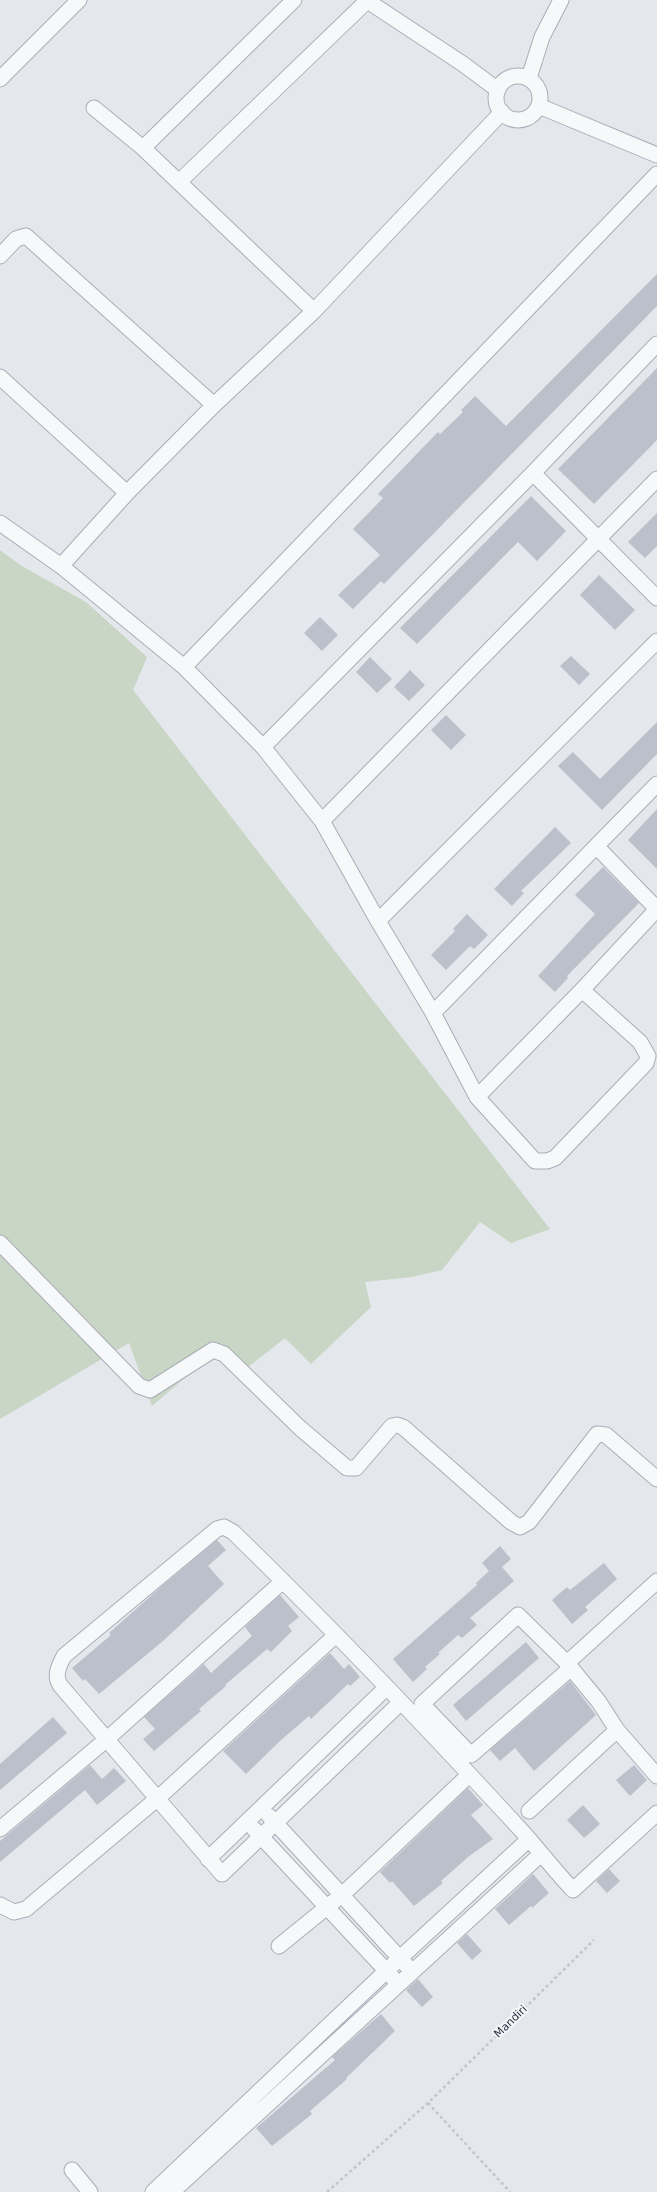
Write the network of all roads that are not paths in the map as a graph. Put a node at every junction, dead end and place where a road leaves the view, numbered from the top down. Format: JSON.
{"nodes":[{"id":1,"x":79,"y":0,"type":"edge"},
{"id":2,"x":294,"y":0,"type":"edge"},
{"id":3,"x":366,"y":0,"type":"edge"},
{"id":4,"x":561,"y":0,"type":"edge"},
{"id":5,"x":529,"y":78,"type":"junction"},
{"id":6,"x":0,"y":80,"type":"edge"},
{"id":7,"x":498,"y":90,"type":"junction"},
{"id":8,"x":539,"y":106,"type":"junction"},
{"id":9,"x":94,"y":108,"type":"dead end"},
{"id":10,"x":502,"y":112,"type":"junction"},
{"id":11,"x":143,"y":148,"type":"junction"},
{"id":12,"x":657,"y":155,"type":"edge"},
{"id":13,"x":657,"y":174,"type":"edge"},
{"id":14,"x":180,"y":181,"type":"junction"},
{"id":15,"x":0,"y":256,"type":"edge"},
{"id":16,"x":314,"y":311,"type":"junction"},
{"id":17,"x":657,"y":344,"type":"edge"},
{"id":18,"x":0,"y":377,"type":"edge"},
{"id":19,"x":214,"y":405,"type":"junction"},
{"id":20,"x":533,"y":473,"type":"junction"},
{"id":21,"x":657,"y":479,"type":"edge"},
{"id":22,"x":127,"y":493,"type":"junction"},
{"id":23,"x":0,"y":523,"type":"edge"},
{"id":24,"x":598,"y":539,"type":"junction"},
{"id":25,"x":61,"y":566,"type":"junction"},
{"id":26,"x":657,"y":598,"type":"edge"},
{"id":27,"x":657,"y":641,"type":"edge"},
{"id":28,"x":184,"y":667,"type":"junction"},
{"id":29,"x":263,"y":747,"type":"junction"},
{"id":30,"x":657,"y":784,"type":"edge"},
{"id":31,"x":322,"y":821,"type":"junction"},
{"id":32,"x":596,"y":848,"type":"junction"},
{"id":33,"x":657,"y":909,"type":"edge"},
{"id":34,"x":378,"y":921,"type":"junction"},
{"id":35,"x":582,"y":990,"type":"junction"},
{"id":36,"x":433,"y":1013,"type":"junction"},
{"id":37,"x":477,"y":1097,"type":"junction"},
{"id":38,"x":0,"y":1243,"type":"edge"},
{"id":39,"x":657,"y":1479,"type":"edge"},
{"id":40,"x":283,"y":1581,"type":"junction"},
{"id":41,"x":657,"y":1581,"type":"edge"},
{"id":42,"x":336,"y":1635,"type":"junction"},
{"id":43,"x":569,"y":1666,"type":"junction"},
{"id":44,"x":386,"y":1688,"type":"junction"},
{"id":45,"x":400,"y":1703,"type":"junction"},
{"id":46,"x":618,"y":1730,"type":"junction"},
{"id":47,"x":107,"y":1739,"type":"junction"},
{"id":48,"x":469,"y":1775,"type":"junction"},
{"id":49,"x":657,"y":1776,"type":"edge"},
{"id":50,"x":158,"y":1798,"type":"junction"},
{"id":51,"x":261,"y":1808,"type":"junction"},
{"id":52,"x":529,"y":1811,"type":"dead end"},
{"id":53,"x":657,"y":1813,"type":"edge"},
{"id":54,"x":248,"y":1821,"type":"junction"},
{"id":55,"x":275,"y":1823,"type":"junction"},
{"id":56,"x":0,"y":1829,"type":"edge"},
{"id":57,"x":261,"y":1836,"type":"junction"},
{"id":58,"x":528,"y":1840,"type":"junction"},
{"id":59,"x":541,"y":1854,"type":"junction"},
{"id":60,"x":208,"y":1859,"type":"junction"},
{"id":61,"x":343,"y":1894,"type":"junction"},
{"id":62,"x":0,"y":1905,"type":"edge"},
{"id":63,"x":327,"y":1907,"type":"junction"},
{"id":64,"x":279,"y":1946,"type":"dead end"},
{"id":65,"x":400,"y":1958,"type":"junction"},
{"id":66,"x":387,"y":1971,"type":"junction"},
{"id":67,"x":412,"y":1971,"type":"junction"},
{"id":68,"x":398,"y":1983,"type":"junction"},
{"id":69,"x":72,"y":2170,"type":"dead end"},
{"id":70,"x":90,"y":2192,"type":"edge"},
{"id":71,"x":153,"y":2192,"type":"edge"},
{"id":72,"x":172,"y":2192,"type":"edge"}],
"edges":[{"from":1,"to":6,"type":"street"},
{"from":2,"to":11,"type":"street"},
{"from":3,"to":7,"type":"street"},
{"from":3,"to":14,"type":"street"},
{"from":4,"to":5,"type":"street"},
{"from":5,"to":7,"type":"street"},
{"from":5,"to":8,"type":"street"},
{"from":7,"to":10,"type":"street"},
{"from":8,"to":10,"type":"street"},
{"from":8,"to":12,"type":"street"},
{"from":9,"to":11,"type":"street"},
{"from":10,"to":16,"type":"street"},
{"from":11,"to":14,"type":"street"},
{"from":13,"to":28,"type":"street"},
{"from":14,"to":16,"type":"street"},
{"from":15,"to":19,"type":"street"},
{"from":16,"to":19,"type":"street"},
{"from":17,"to":20,"type":"street"},
{"from":18,"to":22,"type":"street"},
{"from":19,"to":22,"type":"street"},
{"from":20,"to":24,"type":"street"},
{"from":20,"to":29,"type":"street"},
{"from":21,"to":24,"type":"street"},
{"from":22,"to":25,"type":"street"},
{"from":23,"to":25,"type":"street"},
{"from":24,"to":26,"type":"street"},
{"from":24,"to":31,"type":"street"},
{"from":25,"to":28,"type":"street"},
{"from":27,"to":34,"type":"street"},
{"from":28,"to":29,"type":"street"},
{"from":29,"to":31,"type":"street"},
{"from":30,"to":32,"type":"street"},
{"from":31,"to":34,"type":"street"},
{"from":32,"to":33,"type":"street"},
{"from":32,"to":36,"type":"street"},
{"from":33,"to":35,"type":"street"},
{"from":34,"to":36,"type":"street"},
{"from":35,"to":37,"type":"street"},
{"from":35,"to":37,"type":"street"},
{"from":36,"to":37,"type":"street"},
{"from":38,"to":39,"type":"street"},
{"from":40,"to":42,"type":"street"},
{"from":40,"to":47,"type":"street"},
{"from":40,"to":47,"type":"street"},
{"from":41,"to":43,"type":"street"},
{"from":42,"to":44,"type":"street"},
{"from":42,"to":50,"type":"street"},
{"from":43,"to":43,"type":"street"},
{"from":43,"to":46,"type":"street"},
{"from":44,"to":45,"type":"street"},
{"from":44,"to":51,"type":"street"},
{"from":45,"to":48,"type":"street"},
{"from":45,"to":55,"type":"street"},
{"from":46,"to":49,"type":"street"},
{"from":46,"to":52,"type":"street"},
{"from":47,"to":50,"type":"street"},
{"from":47,"to":56,"type":"street"},
{"from":48,"to":58,"type":"street"},
{"from":48,"to":61,"type":"street"},
{"from":50,"to":60,"type":"street"},
{"from":50,"to":62,"type":"street"},
{"from":51,"to":54,"type":"street"},
{"from":51,"to":55,"type":"street"},
{"from":53,"to":59,"type":"street"},
{"from":54,"to":57,"type":"street"},
{"from":54,"to":60,"type":"street"},
{"from":55,"to":57,"type":"street"},
{"from":55,"to":61,"type":"street"},
{"from":57,"to":60,"type":"street"},
{"from":57,"to":63,"type":"street"},
{"from":58,"to":59,"type":"street"},
{"from":58,"to":65,"type":"street"},
{"from":59,"to":67,"type":"street"},
{"from":61,"to":63,"type":"street"},
{"from":61,"to":65,"type":"street"},
{"from":63,"to":64,"type":"street"},
{"from":63,"to":66,"type":"street"},
{"from":65,"to":66,"type":"street"},
{"from":65,"to":67,"type":"street"},
{"from":66,"to":68,"type":"street"},
{"from":66,"to":71,"type":"street"},
{"from":67,"to":68,"type":"street"},
{"from":68,"to":72,"type":"street"},
{"from":69,"to":70,"type":"street"}]}
